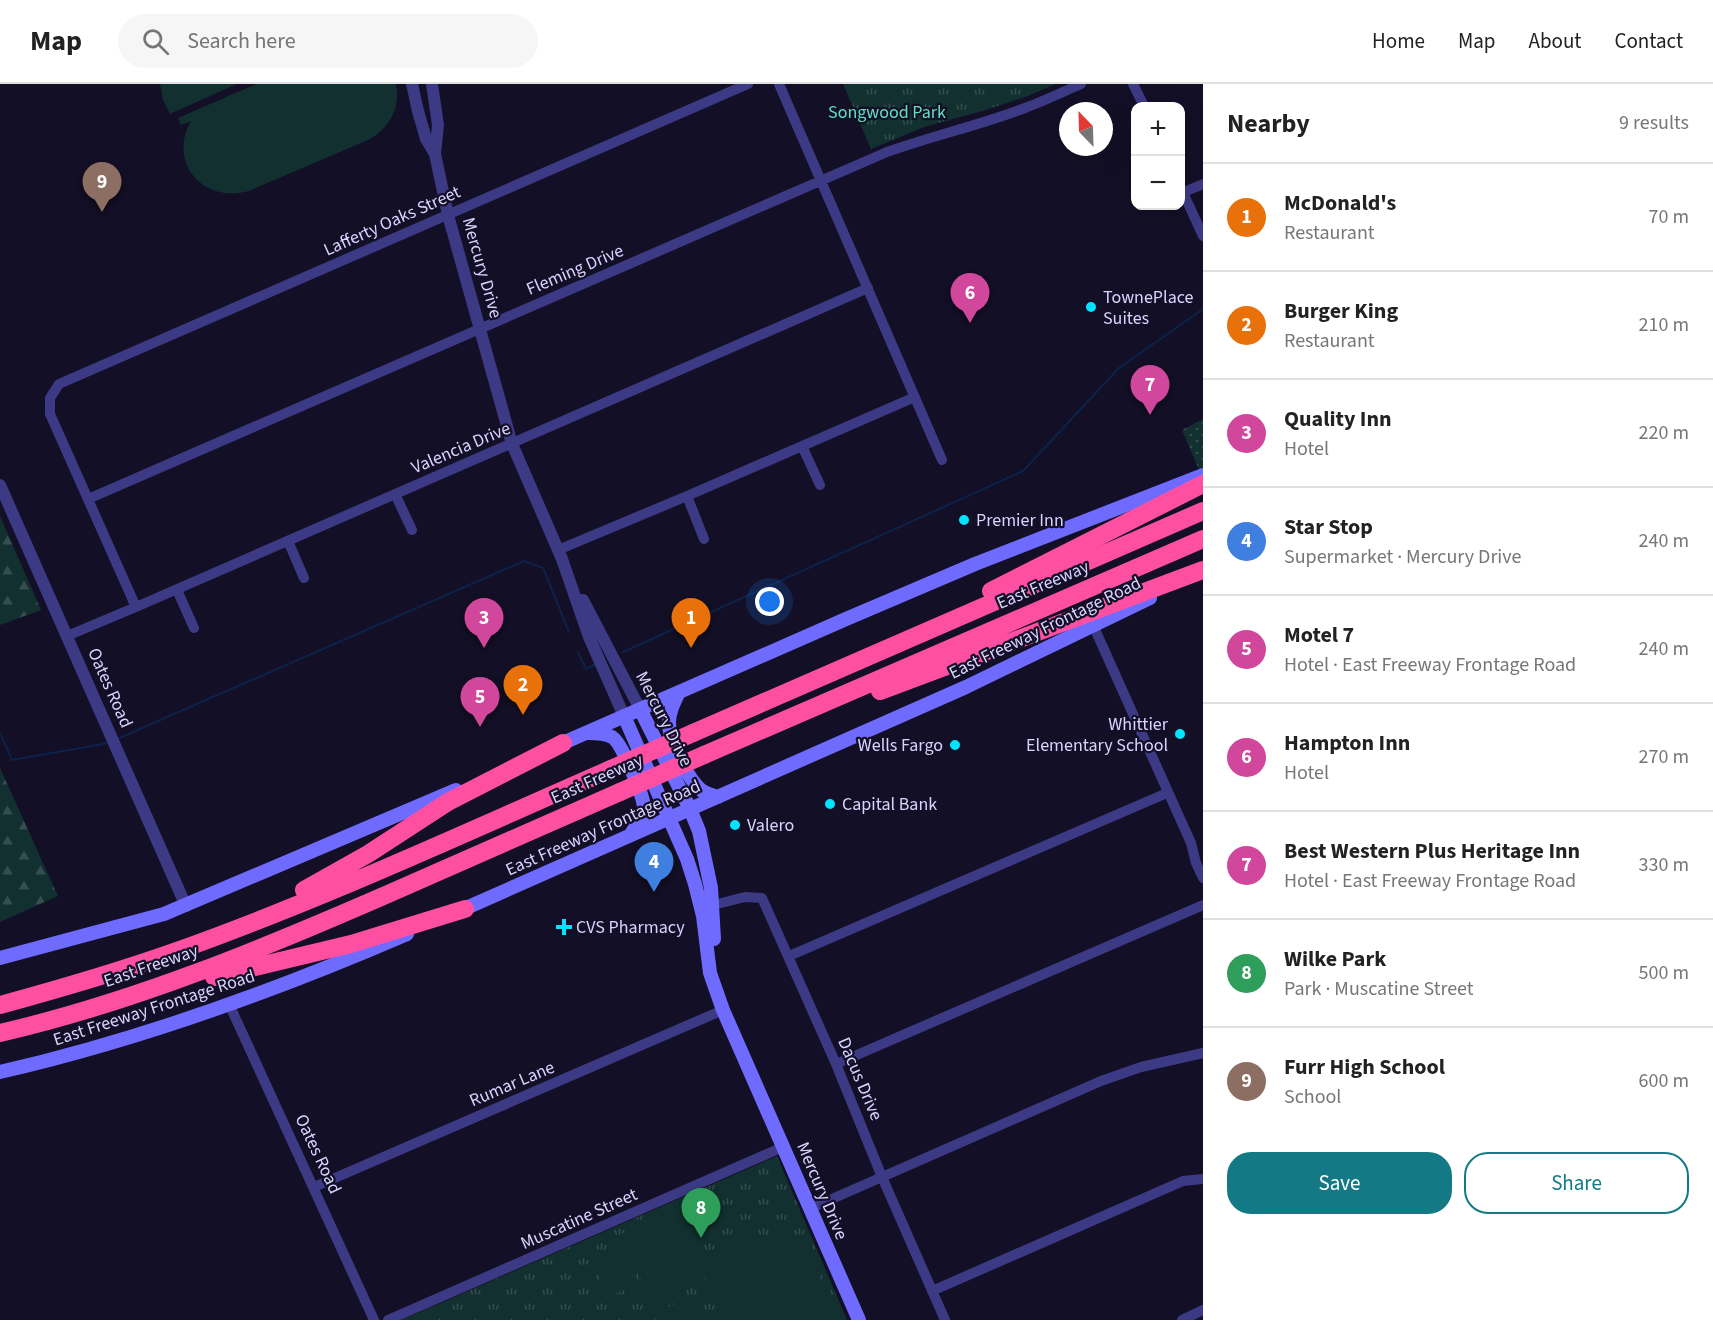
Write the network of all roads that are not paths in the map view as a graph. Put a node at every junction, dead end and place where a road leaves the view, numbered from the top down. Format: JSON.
{"nodes":[{"id":1,"x":412,"y":84,"type":"edge"},
{"id":2,"x":432,"y":84,"type":"edge"},
{"id":3,"x":748,"y":84,"type":"edge"},
{"id":4,"x":779,"y":84,"type":"edge"},
{"id":5,"x":1081,"y":84,"type":"edge"},
{"id":6,"x":1133,"y":84,"type":"edge"},
{"id":7,"x":1142,"y":102,"type":"edge"},
{"id":8,"x":435,"y":154,"type":"junction"},
{"id":9,"x":821,"y":181,"type":"junction"},
{"id":10,"x":1203,"y":184,"type":"edge"},
{"id":11,"x":1185,"y":188,"type":"edge"},
{"id":12,"x":1185,"y":196,"type":"edge"},
{"id":13,"x":448,"y":214,"type":"junction"},
{"id":14,"x":1203,"y":236,"type":"edge"},
{"id":15,"x":868,"y":288,"type":"junction"},
{"id":16,"x":481,"y":329,"type":"junction"},
{"id":17,"x":915,"y":397,"type":"junction"},
{"id":18,"x":512,"y":444,"type":"junction"},
{"id":19,"x":802,"y":446,"type":"junction"},
{"id":20,"x":942,"y":460,"type":"dead end"},
{"id":21,"x":1203,"y":475,"type":"edge"},
{"id":22,"x":0,"y":484,"type":"edge"},
{"id":23,"x":1203,"y":484,"type":"edge"},
{"id":24,"x":820,"y":485,"type":"dead end"},
{"id":25,"x":396,"y":494,"type":"junction"},
{"id":26,"x":687,"y":496,"type":"junction"},
{"id":27,"x":88,"y":499,"type":"junction"},
{"id":28,"x":1203,"y":511,"type":"edge"},
{"id":29,"x":411,"y":530,"type":"dead end"},
{"id":30,"x":704,"y":539,"type":"dead end"},
{"id":31,"x":1203,"y":539,"type":"edge"},
{"id":32,"x":288,"y":541,"type":"junction"},
{"id":33,"x":560,"y":555,"type":"junction"},
{"id":34,"x":1203,"y":571,"type":"edge"},
{"id":35,"x":304,"y":579,"type":"dead end"},
{"id":36,"x":177,"y":590,"type":"junction"},
{"id":37,"x":136,"y":607,"type":"junction"},
{"id":38,"x":1093,"y":625,"type":"junction"},
{"id":39,"x":194,"y":628,"type":"dead end"},
{"id":40,"x":67,"y":636,"type":"junction"},
{"id":41,"x":825,"y":676,"type":"junction"},
{"id":42,"x":679,"y":692,"type":"junction"},
{"id":43,"x":640,"y":709,"type":"junction"},
{"id":44,"x":624,"y":716,"type":"junction"},
{"id":45,"x":586,"y":733,"type":"junction"},
{"id":46,"x":740,"y":740,"type":"junction"},
{"id":47,"x":563,"y":743,"type":"junction"},
{"id":48,"x":1167,"y":793,"type":"junction"},
{"id":49,"x":718,"y":796,"type":"junction"},
{"id":50,"x":690,"y":809,"type":"junction"},
{"id":51,"x":669,"y":819,"type":"junction"},
{"id":52,"x":630,"y":836,"type":"junction"},
{"id":53,"x":1199,"y":851,"type":"edge"},
{"id":54,"x":1203,"y":879,"type":"edge"},
{"id":55,"x":713,"y":905,"type":"junction"},
{"id":56,"x":1203,"y":905,"type":"edge"},
{"id":57,"x":186,"y":906,"type":"junction"},
{"id":58,"x":465,"y":909,"type":"junction"},
{"id":59,"x":209,"y":939,"type":"junction"},
{"id":60,"x":789,"y":956,"type":"junction"},
{"id":61,"x":0,"y":958,"type":"edge"},
{"id":62,"x":117,"y":1001,"type":"junction"},
{"id":63,"x":229,"y":1004,"type":"junction"},
{"id":64,"x":0,"y":1005,"type":"edge"},
{"id":65,"x":723,"y":1010,"type":"junction"},
{"id":66,"x":0,"y":1033,"type":"edge"},
{"id":67,"x":1203,"y":1053,"type":"edge"},
{"id":68,"x":836,"y":1064,"type":"junction"},
{"id":69,"x":0,"y":1072,"type":"edge"},
{"id":70,"x":783,"y":1147,"type":"junction"},
{"id":71,"x":882,"y":1178,"type":"junction"},
{"id":72,"x":1203,"y":1179,"type":"edge"},
{"id":73,"x":314,"y":1187,"type":"junction"},
{"id":74,"x":809,"y":1209,"type":"junction"},
{"id":75,"x":932,"y":1291,"type":"junction"},
{"id":76,"x":1203,"y":1310,"type":"edge"},
{"id":77,"x":374,"y":1320,"type":"edge"},
{"id":78,"x":388,"y":1320,"type":"edge"},
{"id":79,"x":859,"y":1320,"type":"edge"},
{"id":80,"x":945,"y":1320,"type":"edge"},
{"id":81,"x":1182,"y":1320,"type":"edge"}],
"edges":[{"from":1,"to":8,"type":"street","name":"Mercury Drive"},
{"from":2,"to":8,"type":"street","name":"Mercury Drive"},
{"from":3,"to":13,"type":"street","name":"Lafferty Oaks Street"},
{"from":4,"to":9,"type":"street"},
{"from":5,"to":9,"type":"street","name":"Fleming Drive"},
{"from":6,"to":7,"type":"street"},
{"from":8,"to":13,"type":"street","name":"Mercury Drive"},
{"from":9,"to":15,"type":"street"},
{"from":9,"to":16,"type":"street","name":"Fleming Drive"},
{"from":10,"to":11,"type":"street"},
{"from":12,"to":14,"type":"street"},
{"from":13,"to":16,"type":"street","name":"Mercury Drive"},
{"from":13,"to":27,"type":"street","name":"Lafferty Oaks Street"},
{"from":15,"to":17,"type":"street"},
{"from":15,"to":18,"type":"street","name":"Valencia Drive"},
{"from":16,"to":18,"type":"street","name":"Mercury Drive"},
{"from":16,"to":27,"type":"street","name":"Fleming Drive"},
{"from":17,"to":19,"type":"street"},
{"from":17,"to":20,"type":"street"},
{"from":18,"to":25,"type":"street","name":"Valencia Drive"},
{"from":18,"to":33,"type":"street","name":"Mercury Drive"},
{"from":19,"to":24,"type":"street"},
{"from":19,"to":26,"type":"street"},
{"from":21,"to":42,"type":"main road"},
{"from":22,"to":40,"type":"street","name":"Oates Road"},
{"from":23,"to":41,"type":"highway"},
{"from":25,"to":29,"type":"street"},
{"from":25,"to":32,"type":"street","name":"Valencia Drive"},
{"from":26,"to":30,"type":"street"},
{"from":26,"to":33,"type":"street"},
{"from":27,"to":37,"type":"street"},
{"from":28,"to":41,"type":"highway","name":"East Freeway"},
{"from":31,"to":46,"type":"highway","name":"East Freeway"},
{"from":32,"to":35,"type":"street"},
{"from":32,"to":36,"type":"street","name":"Valencia Drive"},
{"from":33,"to":43,"type":"street","name":"Mercury Drive"},
{"from":33,"to":44,"type":"street","name":"Mercury Drive"},
{"from":34,"to":38,"type":"main road","name":"East Freeway Frontage Road"},
{"from":34,"to":46,"type":"highway"},
{"from":36,"to":37,"type":"street","name":"Valencia Drive"},
{"from":36,"to":39,"type":"street"},
{"from":37,"to":40,"type":"street","name":"Valencia Drive"},
{"from":38,"to":48,"type":"street"},
{"from":38,"to":49,"type":"main road","name":"East Freeway Frontage Road"},
{"from":40,"to":57,"type":"street","name":"Oates Road"},
{"from":41,"to":59,"type":"highway","name":"East Freeway","bridge":true},
{"from":42,"to":43,"type":"main road"},
{"from":42,"to":49,"type":"main road"},
{"from":43,"to":44,"type":"main road"},
{"from":43,"to":50,"type":"main road","name":"Mercury Drive"},
{"from":44,"to":45,"type":"main road"},
{"from":44,"to":51,"type":"main road","name":"Mercury Drive"},
{"from":45,"to":47,"type":"main road"},
{"from":45,"to":52,"type":"main road"},
{"from":46,"to":62,"type":"highway","name":"East Freeway","bridge":true},
{"from":47,"to":57,"type":"main road"},
{"from":47,"to":59,"type":"highway"},
{"from":48,"to":53,"type":"street"},
{"from":48,"to":60,"type":"street"},
{"from":49,"to":50,"type":"main road","name":"East Freeway Frontage Road"},
{"from":50,"to":51,"type":"main road","name":"East Freeway Frontage Road"},
{"from":50,"to":55,"type":"main road","name":"Mercury Drive"},
{"from":51,"to":52,"type":"main road","name":"East Freeway Frontage Road"},
{"from":51,"to":65,"type":"main road","name":"Mercury Drive"},
{"from":52,"to":58,"type":"main road","name":"East Freeway Frontage Road"},
{"from":53,"to":54,"type":"street"},
{"from":55,"to":60,"type":"street","name":"Dacus Drive"},
{"from":55,"to":65,"type":"main road","name":"Mercury Drive"},
{"from":56,"to":68,"type":"street"},
{"from":57,"to":61,"type":"main road"},
{"from":58,"to":62,"type":"highway"},
{"from":58,"to":63,"type":"main road","name":"East Freeway Frontage Road"},
{"from":59,"to":64,"type":"highway","name":"East Freeway"},
{"from":60,"to":68,"type":"street","name":"Dacus Drive"},
{"from":62,"to":66,"type":"highway","name":"East Freeway"},
{"from":63,"to":69,"type":"main road","name":"East Freeway Frontage Road"},
{"from":63,"to":73,"type":"street","name":"Oates Road"},
{"from":65,"to":70,"type":"main road","name":"Mercury Drive"},
{"from":65,"to":73,"type":"street","name":"Rumar Lane"},
{"from":67,"to":71,"type":"street"},
{"from":68,"to":71,"type":"street","name":"Dacus Drive"},
{"from":70,"to":74,"type":"main road","name":"Mercury Drive"},
{"from":70,"to":78,"type":"street","name":"Muscatine Street"},
{"from":71,"to":74,"type":"street"},
{"from":71,"to":75,"type":"street","name":"Dacus Drive"},
{"from":72,"to":75,"type":"street"},
{"from":73,"to":77,"type":"street","name":"Oates Road"},
{"from":74,"to":79,"type":"main road","name":"Mercury Drive"},
{"from":75,"to":80,"type":"street","name":"Dacus Drive"},
{"from":76,"to":81,"type":"street"}]}
